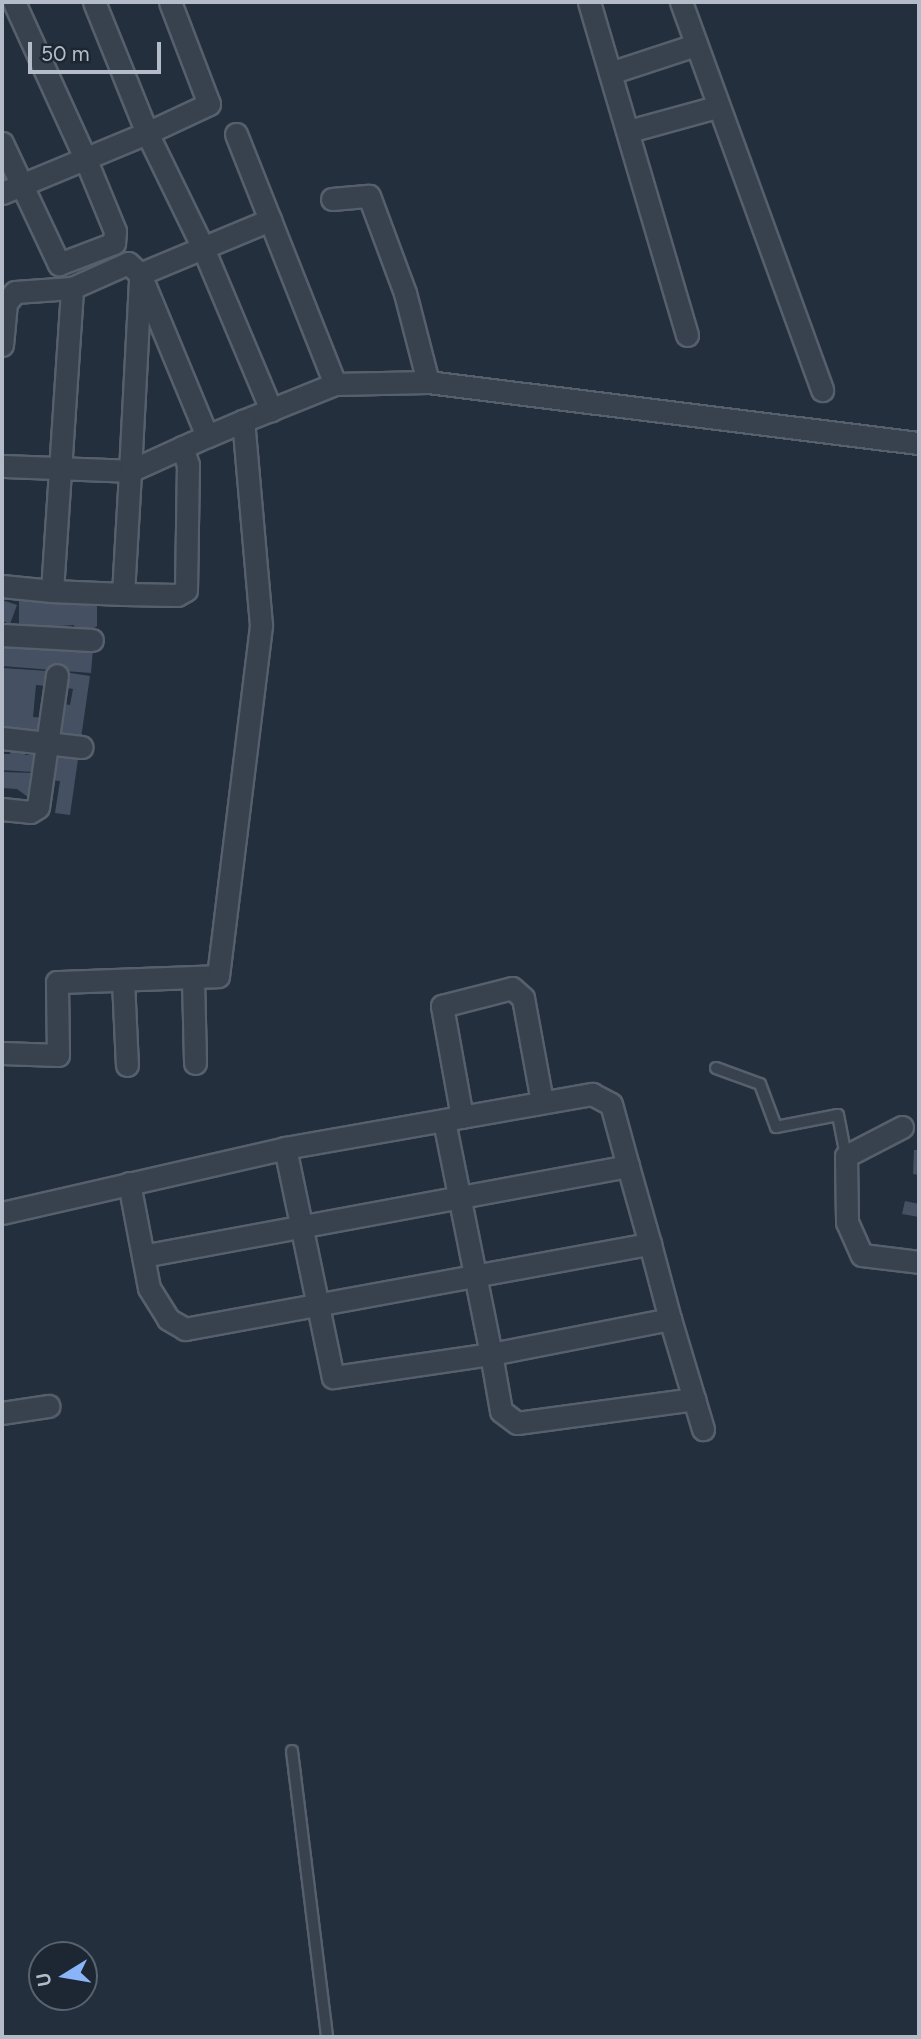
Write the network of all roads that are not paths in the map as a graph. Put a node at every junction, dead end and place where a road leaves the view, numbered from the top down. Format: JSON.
{"nodes":[{"id":1,"x":14,"y":2,"type":"edge"},
{"id":2,"x":94,"y":2,"type":"edge"},
{"id":3,"x":170,"y":2,"type":"edge"},
{"id":4,"x":589,"y":2,"type":"edge"},
{"id":5,"x":681,"y":2,"type":"edge"},
{"id":6,"x":695,"y":45,"type":"junction"},
{"id":7,"x":610,"y":73,"type":"junction"},
{"id":8,"x":717,"y":107,"type":"junction"},
{"id":9,"x":629,"y":131,"type":"junction"},
{"id":10,"x":147,"y":133,"type":"junction"},
{"id":11,"x":236,"y":134,"type":"dead end"},
{"id":12,"x":2,"y":143,"type":"edge"},
{"id":13,"x":85,"y":158,"type":"junction"},
{"id":14,"x":11,"y":189,"type":"edge"},
{"id":15,"x":332,"y":199,"type":"dead end"},
{"id":16,"x":270,"y":220,"type":"junction"},
{"id":17,"x":203,"y":248,"type":"junction"},
{"id":18,"x":140,"y":274,"type":"junction"},
{"id":19,"x":72,"y":288,"type":"junction"},
{"id":20,"x":687,"y":335,"type":"dead end"},
{"id":21,"x":2,"y":345,"type":"edge"},
{"id":22,"x":428,"y":382,"type":"junction"},
{"id":23,"x":335,"y":384,"type":"junction"},
{"id":24,"x":822,"y":390,"type":"dead end"},
{"id":25,"x":271,"y":410,"type":"junction"},
{"id":26,"x":243,"y":421,"type":"junction"},
{"id":27,"x":207,"y":436,"type":"junction"},
{"id":28,"x":919,"y":443,"type":"edge"},
{"id":29,"x":182,"y":447,"type":"junction"},
{"id":30,"x":2,"y":466,"type":"edge"},
{"id":31,"x":60,"y":468,"type":"junction"},
{"id":32,"x":130,"y":471,"type":"junction"},
{"id":33,"x":2,"y":586,"type":"edge"},
{"id":34,"x":52,"y":591,"type":"junction"},
{"id":35,"x":122,"y":594,"type":"junction"},
{"id":36,"x":2,"y":635,"type":"edge"},
{"id":37,"x":92,"y":640,"type":"dead end"},
{"id":38,"x":57,"y":675,"type":"dead end"},
{"id":39,"x":2,"y":737,"type":"edge"},
{"id":40,"x":47,"y":740,"type":"junction"},
{"id":41,"x":81,"y":747,"type":"dead end"},
{"id":42,"x":2,"y":809,"type":"edge"},
{"id":43,"x":194,"y":979,"type":"junction"},
{"id":44,"x":123,"y":981,"type":"junction"},
{"id":45,"x":2,"y":1053,"type":"edge"},
{"id":46,"x":195,"y":1063,"type":"dead end"},
{"id":47,"x":127,"y":1065,"type":"dead end"},
{"id":48,"x":716,"y":1068,"type":"dead end"},
{"id":49,"x":542,"y":1102,"type":"junction"},
{"id":50,"x":453,"y":1119,"type":"junction"},
{"id":51,"x":902,"y":1127,"type":"dead end"},
{"id":52,"x":285,"y":1148,"type":"junction"},
{"id":53,"x":846,"y":1156,"type":"junction"},
{"id":54,"x":628,"y":1166,"type":"junction"},
{"id":55,"x":130,"y":1183,"type":"junction"},
{"id":56,"x":461,"y":1196,"type":"junction"},
{"id":57,"x":2,"y":1213,"type":"edge"},
{"id":58,"x":300,"y":1226,"type":"junction"},
{"id":59,"x":650,"y":1244,"type":"junction"},
{"id":60,"x":143,"y":1256,"type":"junction"},
{"id":61,"x":919,"y":1262,"type":"edge"},
{"id":62,"x":477,"y":1275,"type":"junction"},
{"id":63,"x":316,"y":1305,"type":"junction"},
{"id":64,"x":670,"y":1319,"type":"junction"},
{"id":65,"x":491,"y":1354,"type":"junction"},
{"id":66,"x":694,"y":1399,"type":"junction"},
{"id":67,"x":48,"y":1406,"type":"dead end"},
{"id":68,"x":2,"y":1413,"type":"edge"},
{"id":69,"x":703,"y":1429,"type":"dead end"},
{"id":70,"x":292,"y":1751,"type":"dead end"},
{"id":71,"x":327,"y":2037,"type":"edge"}],
"edges":[{"from":1,"to":13,"type":"street"},
{"from":2,"to":10,"type":"street"},
{"from":3,"to":10,"type":"street"},
{"from":4,"to":7,"type":"street"},
{"from":5,"to":6,"type":"street"},
{"from":6,"to":7,"type":"street"},
{"from":6,"to":8,"type":"street"},
{"from":7,"to":9,"type":"street"},
{"from":8,"to":9,"type":"street"},
{"from":8,"to":24,"type":"street"},
{"from":9,"to":20,"type":"street"},
{"from":10,"to":13,"type":"street"},
{"from":10,"to":17,"type":"street"},
{"from":11,"to":16,"type":"street"},
{"from":12,"to":14,"type":"street"},
{"from":13,"to":14,"type":"street"},
{"from":13,"to":14,"type":"street"},
{"from":15,"to":22,"type":"street"},
{"from":16,"to":17,"type":"street"},
{"from":16,"to":23,"type":"street"},
{"from":17,"to":18,"type":"street"},
{"from":17,"to":25,"type":"street"},
{"from":18,"to":19,"type":"street"},
{"from":18,"to":27,"type":"street"},
{"from":18,"to":32,"type":"street"},
{"from":19,"to":21,"type":"street"},
{"from":19,"to":31,"type":"street"},
{"from":22,"to":23,"type":"street"},
{"from":22,"to":28,"type":"street"},
{"from":23,"to":25,"type":"street"},
{"from":25,"to":26,"type":"street"},
{"from":26,"to":27,"type":"street"},
{"from":26,"to":43,"type":"street"},
{"from":27,"to":29,"type":"street"},
{"from":29,"to":32,"type":"street"},
{"from":29,"to":35,"type":"street"},
{"from":30,"to":31,"type":"street"},
{"from":31,"to":32,"type":"street"},
{"from":31,"to":34,"type":"street"},
{"from":32,"to":35,"type":"street"},
{"from":33,"to":34,"type":"street"},
{"from":34,"to":35,"type":"street"},
{"from":36,"to":37,"type":"street"},
{"from":38,"to":40,"type":"street"},
{"from":39,"to":40,"type":"street"},
{"from":40,"to":41,"type":"street"},
{"from":40,"to":42,"type":"street"},
{"from":43,"to":44,"type":"street"},
{"from":43,"to":46,"type":"street"},
{"from":44,"to":45,"type":"street"},
{"from":44,"to":47,"type":"street"},
{"from":48,"to":53,"type":"lane"},
{"from":49,"to":50,"type":"street"},
{"from":49,"to":50,"type":"street"},
{"from":49,"to":54,"type":"street"},
{"from":50,"to":52,"type":"street"},
{"from":50,"to":56,"type":"street"},
{"from":51,"to":53,"type":"street"},
{"from":52,"to":55,"type":"street"},
{"from":52,"to":58,"type":"street"},
{"from":53,"to":61,"type":"street"},
{"from":54,"to":56,"type":"street"},
{"from":54,"to":59,"type":"street"},
{"from":55,"to":57,"type":"street"},
{"from":55,"to":60,"type":"street"},
{"from":56,"to":58,"type":"street"},
{"from":56,"to":62,"type":"street"},
{"from":58,"to":60,"type":"street"},
{"from":58,"to":63,"type":"street"},
{"from":59,"to":62,"type":"street"},
{"from":59,"to":64,"type":"street"},
{"from":60,"to":63,"type":"street"},
{"from":62,"to":63,"type":"street"},
{"from":62,"to":65,"type":"street"},
{"from":63,"to":65,"type":"street"},
{"from":64,"to":65,"type":"street"},
{"from":64,"to":66,"type":"street"},
{"from":65,"to":66,"type":"street"},
{"from":66,"to":69,"type":"street"},
{"from":67,"to":68,"type":"street"},
{"from":70,"to":71,"type":"lane"}]}
